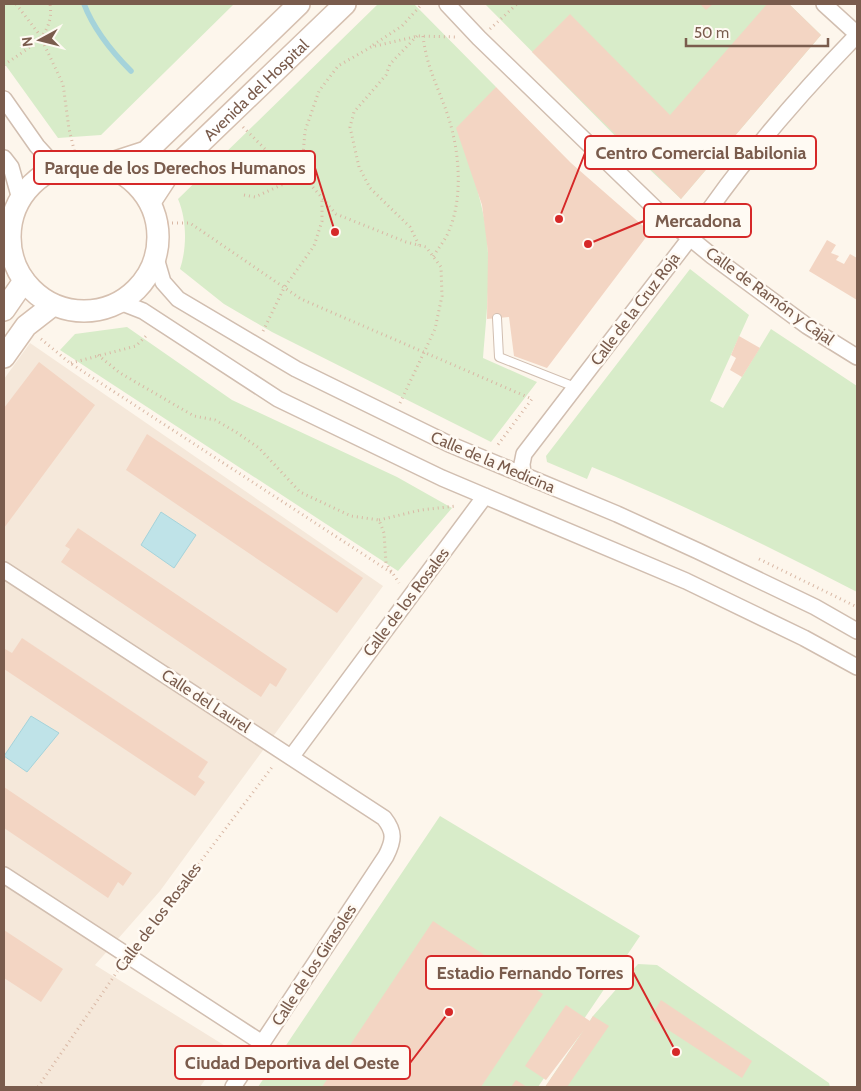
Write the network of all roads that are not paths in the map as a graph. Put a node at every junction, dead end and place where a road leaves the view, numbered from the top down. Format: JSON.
{"nodes":[{"id":1,"x":299,"y":4,"type":"edge"},
{"id":2,"x":345,"y":4,"type":"edge"},
{"id":3,"x":447,"y":4,"type":"edge"},
{"id":4,"x":824,"y":4,"type":"edge"},
{"id":5,"x":857,"y":35,"type":"edge"},
{"id":6,"x":4,"y":99,"type":"edge"},
{"id":7,"x":4,"y":158,"type":"edge"},
{"id":8,"x":106,"y":165,"type":"junction"},
{"id":9,"x":56,"y":167,"type":"junction"},
{"id":10,"x":20,"y":199,"type":"junction"},
{"id":11,"x":150,"y":202,"type":"junction"},
{"id":12,"x":690,"y":238,"type":"junction"},
{"id":13,"x":156,"y":258,"type":"junction"},
{"id":14,"x":24,"y":281,"type":"junction"},
{"id":15,"x":120,"y":302,"type":"junction"},
{"id":16,"x":53,"y":304,"type":"junction"},
{"id":17,"x":4,"y":310,"type":"edge"},
{"id":18,"x":497,"y":318,"type":"dead end"},
{"id":19,"x":857,"y":356,"type":"edge"},
{"id":20,"x":4,"y":357,"type":"edge"},
{"id":21,"x":575,"y":387,"type":"junction"},
{"id":22,"x":523,"y":475,"type":"junction"},
{"id":23,"x":482,"y":500,"type":"junction"},
{"id":24,"x":4,"y":570,"type":"edge"},
{"id":25,"x":857,"y":631,"type":"edge"},
{"id":26,"x":857,"y":667,"type":"edge"},
{"id":27,"x":288,"y":754,"type":"junction"},
{"id":28,"x":393,"y":842,"type":"joint"},
{"id":29,"x":4,"y":875,"type":"edge"},
{"id":30,"x":262,"y":1043,"type":"junction"},
{"id":31,"x":233,"y":1087,"type":"edge"}],
"edges":[{"from":1,"to":8,"type":"main road","name":"Avenida del Hospital"},
{"from":2,"to":11,"type":"main road","name":"Avenida del Hospital"},
{"from":3,"to":12,"type":"street","name":"Calle de Ramón y Cajal"},
{"from":4,"to":5,"type":"street"},
{"from":5,"to":12,"type":"street","name":"Calle de la Cruz Roja"},
{"from":6,"to":9,"type":"street"},
{"from":7,"to":10,"type":"street"},
{"from":8,"to":9,"type":"main road"},
{"from":8,"to":11,"type":"main road"},
{"from":9,"to":10,"type":"main road"},
{"from":10,"to":14,"type":"main road"},
{"from":11,"to":13,"type":"main road"},
{"from":12,"to":19,"type":"street","name":"Calle de Ramón y Cajal"},
{"from":12,"to":21,"type":"street","name":"Calle de la Cruz Roja"},
{"from":13,"to":15,"type":"main road"},
{"from":13,"to":22,"type":"street","name":"Calle de la Medicina"},
{"from":14,"to":16,"type":"main road"},
{"from":14,"to":17,"type":"main road"},
{"from":15,"to":16,"type":"main road"},
{"from":15,"to":23,"type":"street"},
{"from":16,"to":20,"type":"main road"},
{"from":18,"to":21,"type":"lane"},
{"from":21,"to":22,"type":"street","name":"Calle de la Cruz Roja"},
{"from":22,"to":25,"type":"street","name":"Calle de la Medicina"},
{"from":23,"to":26,"type":"street"},
{"from":23,"to":27,"type":"street","name":"Calle de los Rosales"},
{"from":24,"to":27,"type":"street","name":"Calle del Laurel"},
{"from":27,"to":28,"type":"street","name":"Calle del Laurel"},
{"from":28,"to":30,"type":"street","name":"Calle de los Girasoles"},
{"from":29,"to":30,"type":"street"},
{"from":30,"to":31,"type":"street","name":"Calle de los Girasoles"}]}
